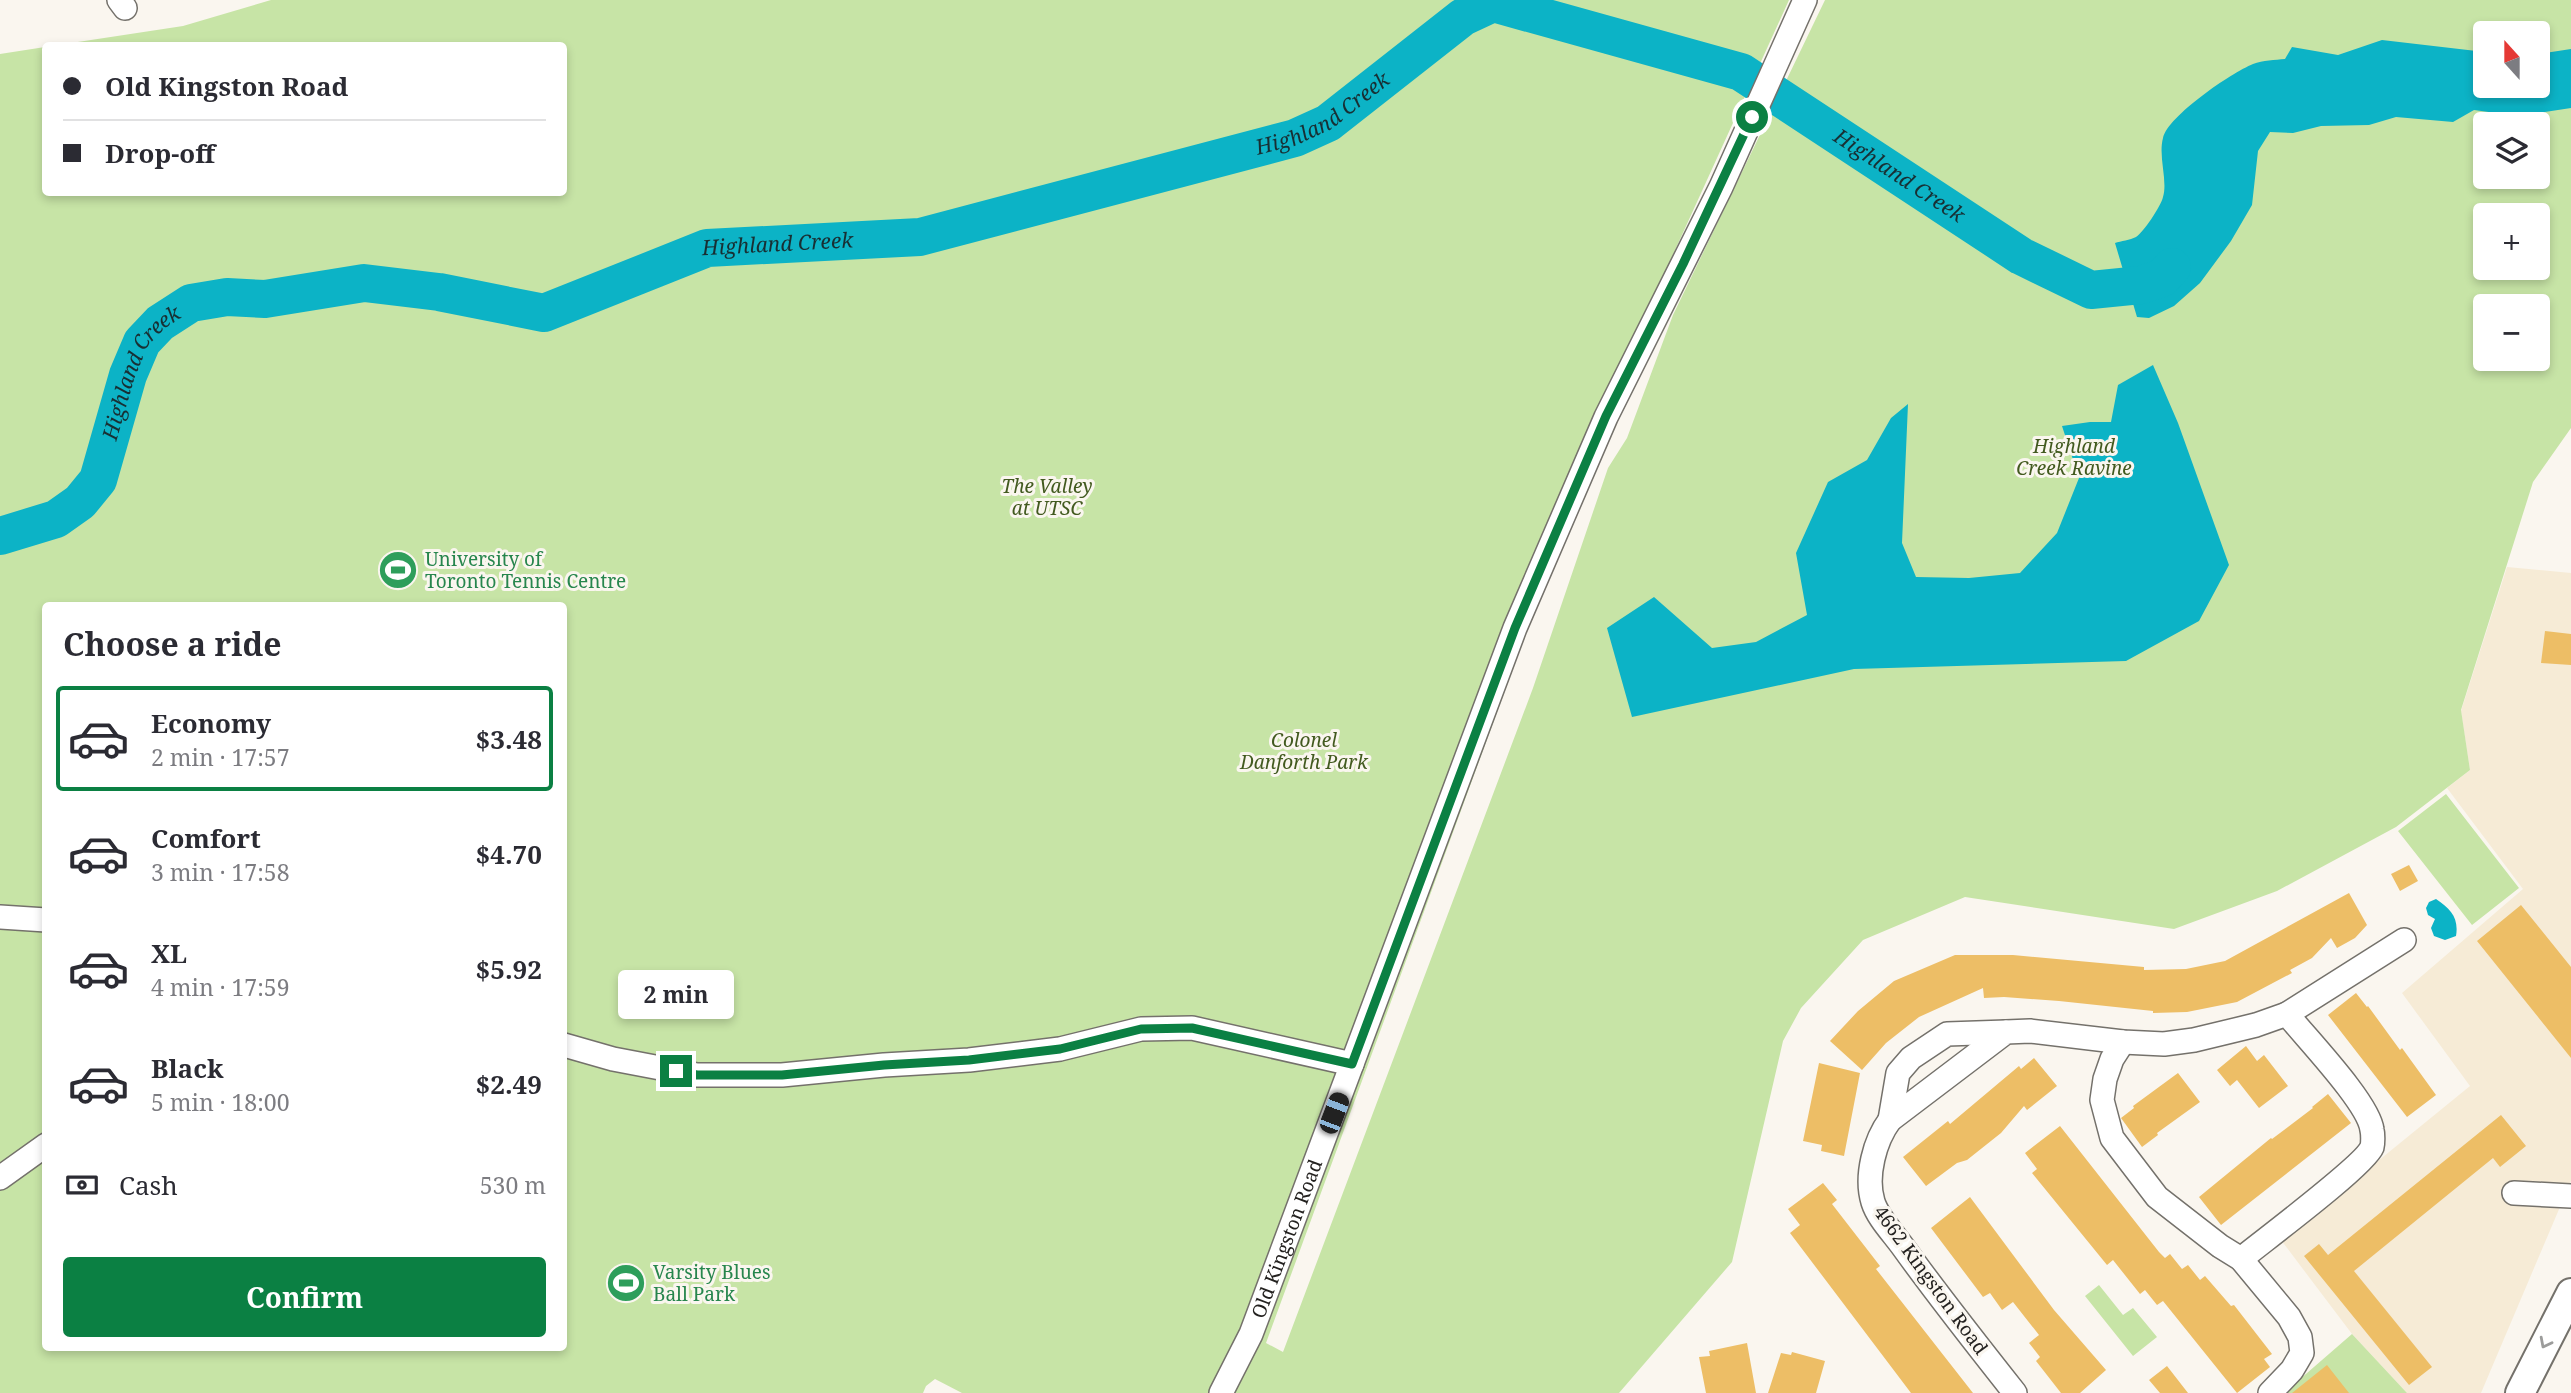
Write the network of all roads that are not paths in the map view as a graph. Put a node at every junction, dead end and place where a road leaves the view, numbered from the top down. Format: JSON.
{"nodes":[{"id":1,"x":1805,"y":0,"type":"edge"},
{"id":2,"x":0,"y":918,"type":"edge"},
{"id":3,"x":42,"y":920,"type":"edge"},
{"id":4,"x":2404,"y":940,"type":"dead end"},
{"id":5,"x":2287,"y":1014,"type":"junction"},
{"id":6,"x":2006,"y":1032,"type":"junction"},
{"id":7,"x":2123,"y":1042,"type":"junction"},
{"id":8,"x":567,"y":1046,"type":"edge"},
{"id":9,"x":1352,"y":1064,"type":"junction"},
{"id":10,"x":1891,"y":1120,"type":"junction"},
{"id":11,"x":42,"y":1148,"type":"edge"},
{"id":12,"x":0,"y":1178,"type":"edge"},
{"id":13,"x":2514,"y":1194,"type":"dead end"},
{"id":14,"x":2571,"y":1196,"type":"edge"},
{"id":15,"x":2241,"y":1259,"type":"junction"},
{"id":16,"x":2571,"y":1293,"type":"edge"},
{"id":17,"x":1221,"y":1393,"type":"edge"},
{"id":18,"x":2015,"y":1393,"type":"edge"},
{"id":19,"x":2270,"y":1393,"type":"edge"},
{"id":20,"x":2520,"y":1393,"type":"edge"}],
"edges":[{"from":1,"to":9,"type":"street","name":"Old Kingston Road"},
{"from":2,"to":3,"type":"street"},
{"from":4,"to":5,"type":"street","name":"4662 Kingston Road"},
{"from":5,"to":7,"type":"street","name":"4662 Kingston Road"},
{"from":5,"to":15,"type":"street"},
{"from":6,"to":7,"type":"street","name":"4662 Kingston Road"},
{"from":6,"to":10,"type":"street","name":"4662 Kingston Road"},
{"from":6,"to":10,"type":"street","name":"4662 Kingston Road"},
{"from":7,"to":15,"type":"street"},
{"from":8,"to":9,"type":"street"},
{"from":9,"to":17,"type":"street","name":"Old Kingston Road"},
{"from":10,"to":18,"type":"street","name":"4662 Kingston Road"},
{"from":11,"to":12,"type":"street"},
{"from":13,"to":14,"type":"street"},
{"from":15,"to":19,"type":"street"},
{"from":16,"to":20,"type":"main road","one_way":true}]}
